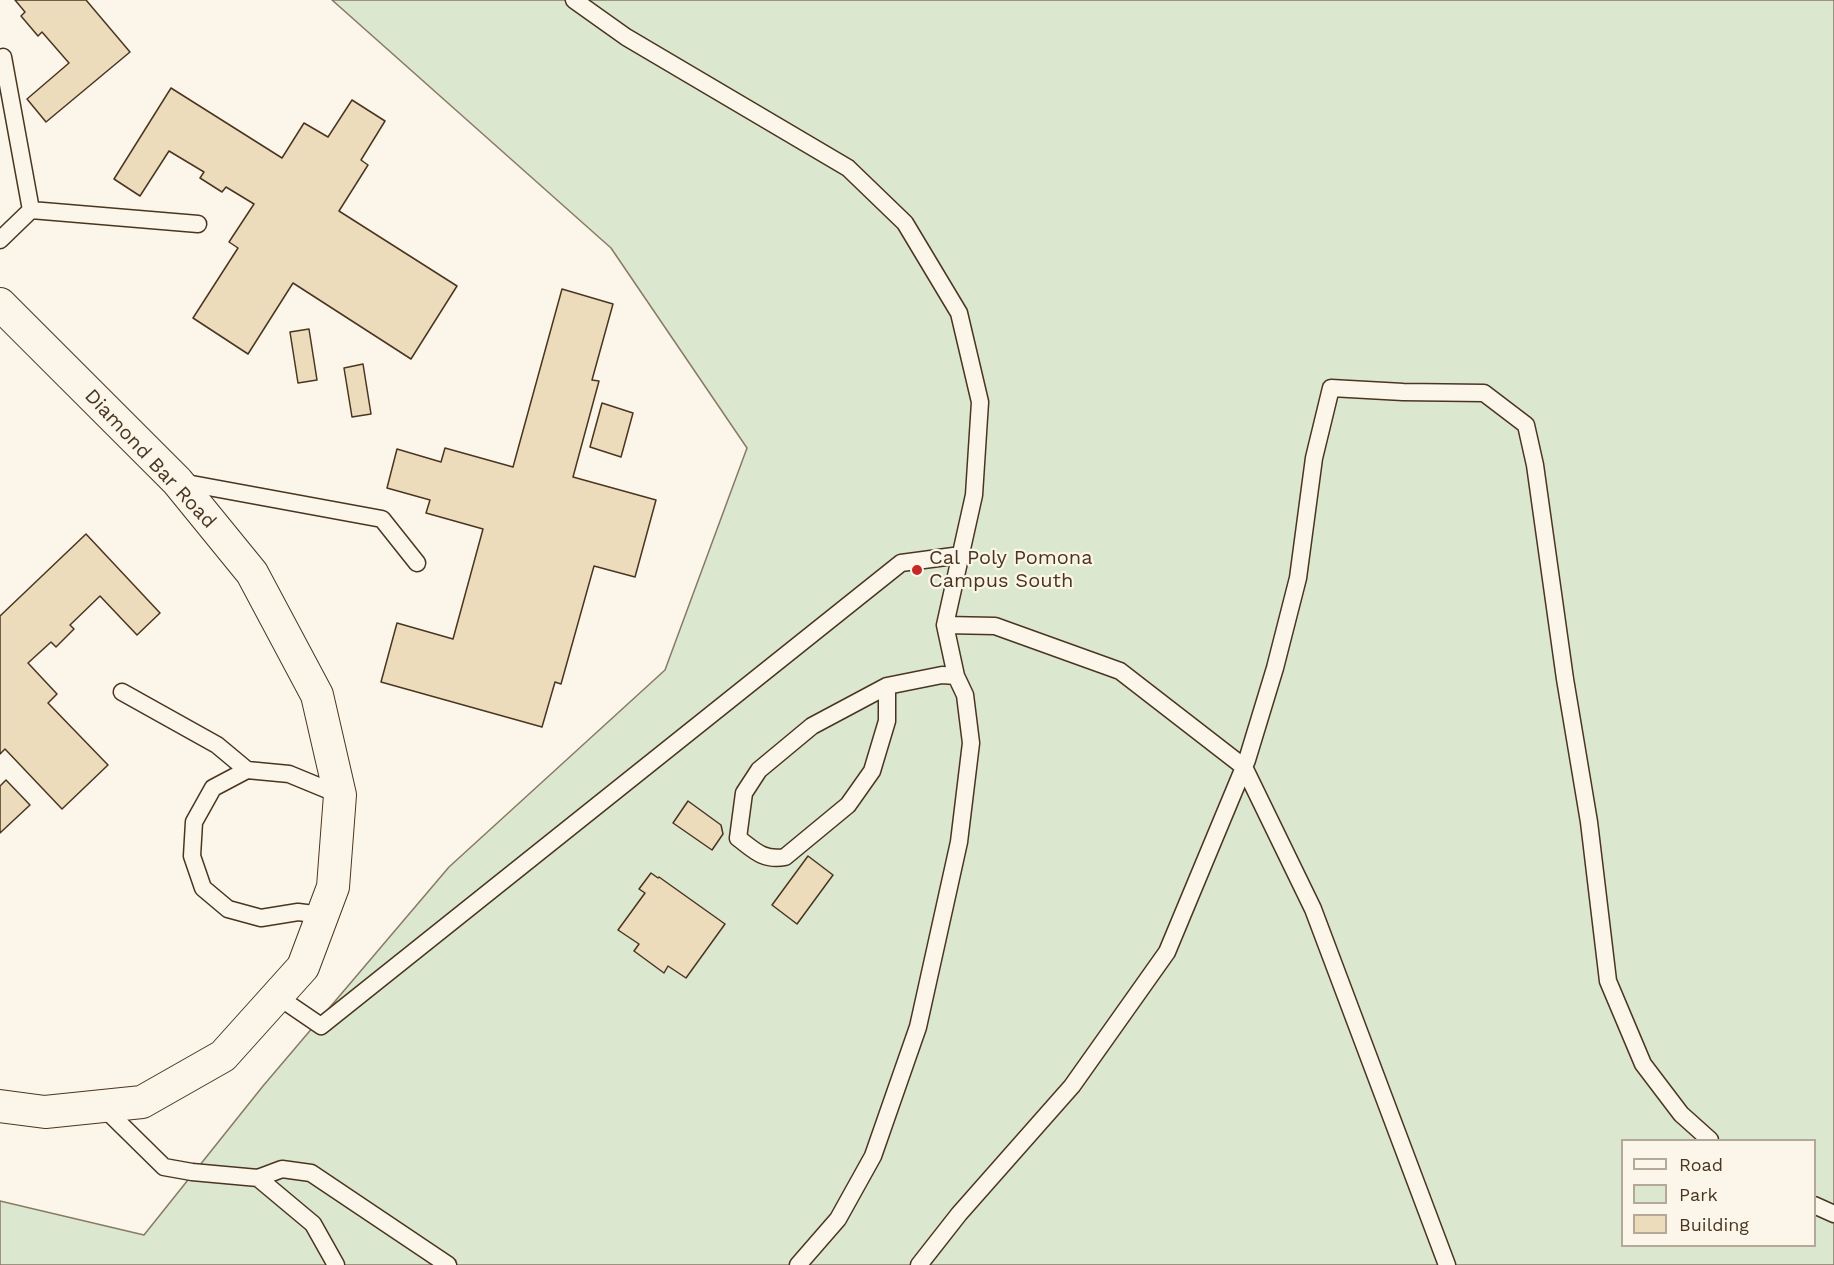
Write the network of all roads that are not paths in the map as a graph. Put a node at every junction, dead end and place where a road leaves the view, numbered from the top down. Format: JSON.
{"nodes":[{"id":1,"x":574,"y":0,"type":"edge"},
{"id":2,"x":3,"y":57,"type":"dead end"},
{"id":3,"x":31,"y":210,"type":"junction"},
{"id":4,"x":198,"y":224,"type":"dead end"},
{"id":5,"x":0,"y":240,"type":"edge"},
{"id":6,"x":0,"y":304,"type":"edge"},
{"id":7,"x":177,"y":481,"type":"junction"},
{"id":8,"x":961,"y":555,"type":"junction"},
{"id":9,"x":417,"y":563,"type":"dead end"},
{"id":10,"x":945,"y":625,"type":"junction"},
{"id":11,"x":956,"y":676,"type":"junction"},
{"id":12,"x":887,"y":686,"type":"junction"},
{"id":13,"x":122,"y":692,"type":"dead end"},
{"id":14,"x":1244,"y":767,"type":"junction"},
{"id":15,"x":247,"y":770,"type":"junction"},
{"id":16,"x":340,"y":795,"type":"junction"},
{"id":17,"x":322,"y":915,"type":"junction"},
{"id":18,"x":277,"y":996,"type":"junction"},
{"id":19,"x":0,"y":1106,"type":"edge"},
{"id":20,"x":102,"y":1106,"type":"junction"},
{"id":21,"x":1709,"y":1139,"type":"edge"},
{"id":22,"x":258,"y":1178,"type":"junction"},
{"id":23,"x":1816,"y":1205,"type":"edge"},
{"id":24,"x":1834,"y":1214,"type":"edge"},
{"id":25,"x":336,"y":1265,"type":"edge"},
{"id":26,"x":448,"y":1265,"type":"edge"},
{"id":27,"x":798,"y":1265,"type":"edge"},
{"id":28,"x":919,"y":1265,"type":"edge"},
{"id":29,"x":1447,"y":1265,"type":"edge"}],
"edges":[{"from":1,"to":8,"type":"lane"},
{"from":2,"to":3,"type":"lane"},
{"from":3,"to":4,"type":"lane"},
{"from":3,"to":5,"type":"lane"},
{"from":6,"to":7,"type":"street","name":"Diamond Bar Road"},
{"from":7,"to":9,"type":"lane"},
{"from":7,"to":16,"type":"street","name":"Diamond Bar Road"},
{"from":8,"to":10,"type":"lane"},
{"from":8,"to":18,"type":"lane"},
{"from":10,"to":11,"type":"lane"},
{"from":10,"to":14,"type":"lane"},
{"from":11,"to":12,"type":"lane"},
{"from":11,"to":27,"type":"lane"},
{"from":12,"to":12,"type":"lane"},
{"from":13,"to":15,"type":"lane"},
{"from":14,"to":21,"type":"lane"},
{"from":14,"to":28,"type":"lane"},
{"from":14,"to":29,"type":"lane"},
{"from":15,"to":16,"type":"lane"},
{"from":15,"to":17,"type":"lane"},
{"from":16,"to":17,"type":"street","name":"Diamond Bar Road"},
{"from":17,"to":18,"type":"street","name":"Diamond Bar Road"},
{"from":18,"to":20,"type":"street","name":"Diamond Bar Road"},
{"from":19,"to":20,"type":"street","name":"Diamond Bar Road"},
{"from":20,"to":22,"type":"lane"},
{"from":22,"to":25,"type":"lane"},
{"from":22,"to":26,"type":"lane"},
{"from":23,"to":24,"type":"lane"}]}
